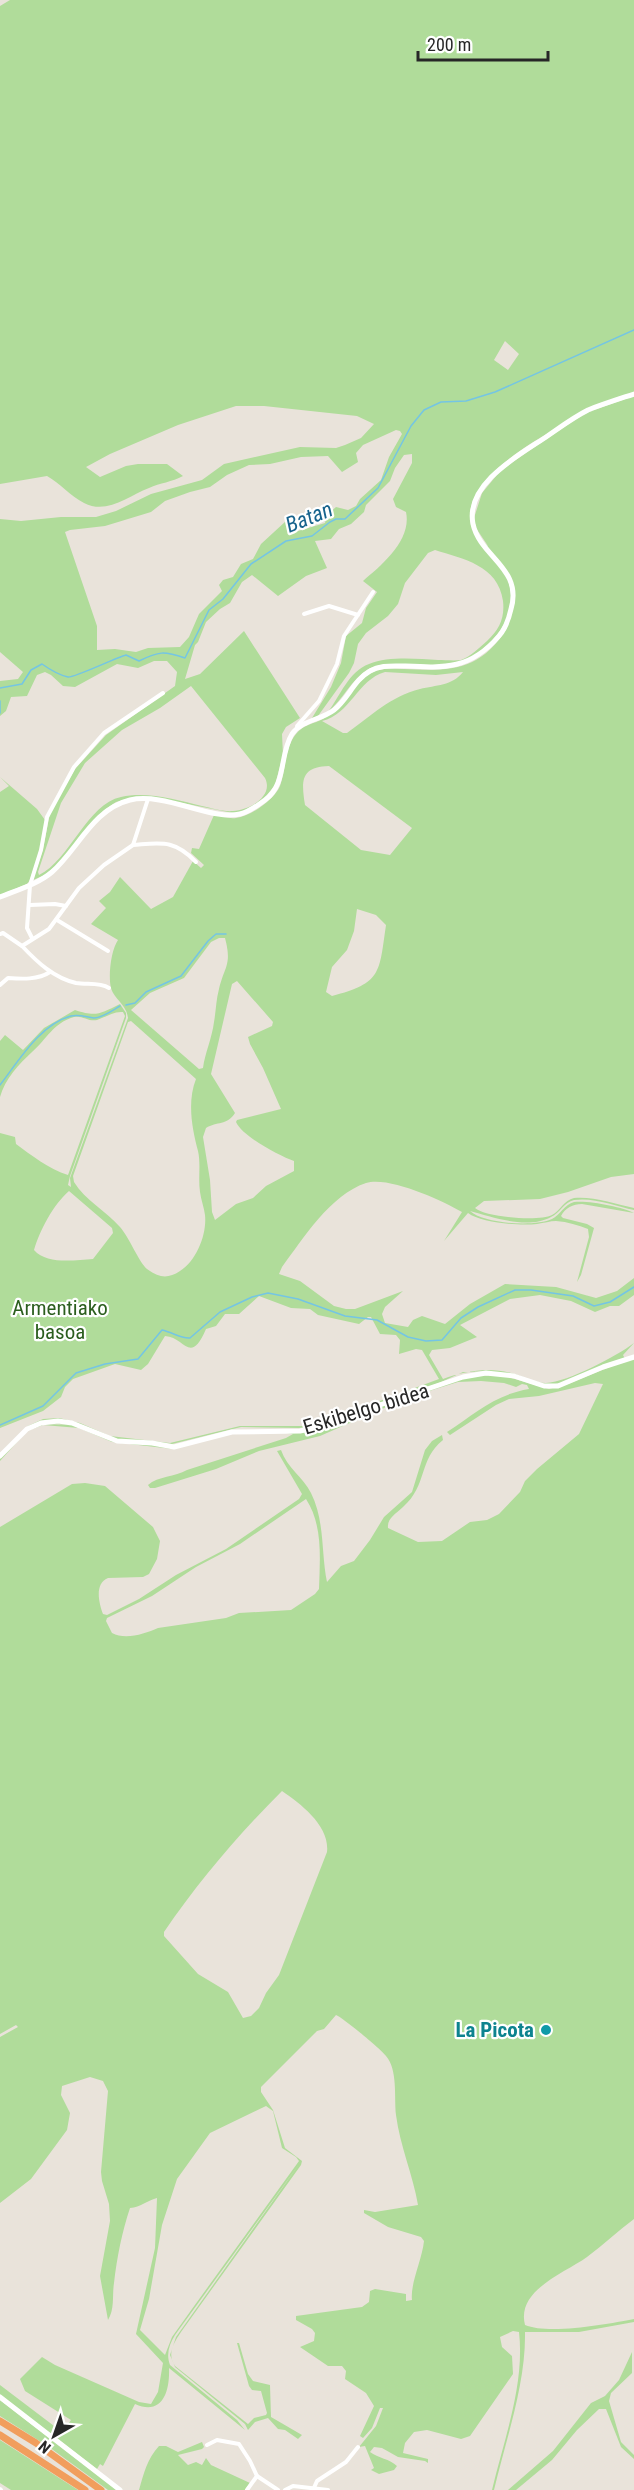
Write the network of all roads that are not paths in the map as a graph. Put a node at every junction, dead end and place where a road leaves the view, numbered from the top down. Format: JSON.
{"nodes":[{"id":1,"x":634,"y":393,"type":"edge"},
{"id":2,"x":373,"y":592,"type":"dead end"},
{"id":3,"x":304,"y":614,"type":"dead end"},
{"id":4,"x":358,"y":615,"type":"junction"},
{"id":5,"x":163,"y":693,"type":"dead end"},
{"id":6,"x":296,"y":730,"type":"junction"},
{"id":7,"x":148,"y":800,"type":"junction"},
{"id":8,"x":133,"y":845,"type":"junction"},
{"id":9,"x":196,"y":861,"type":"dead end"},
{"id":10,"x":30,"y":885,"type":"junction"},
{"id":11,"x":0,"y":897,"type":"edge"},
{"id":12,"x":30,"y":906,"type":"junction"},
{"id":13,"x":66,"y":906,"type":"junction"},
{"id":14,"x":57,"y":920,"type":"junction"},
{"id":15,"x":0,"y":926,"type":"edge"},
{"id":16,"x":1,"y":933,"type":"edge"},
{"id":17,"x":32,"y":938,"type":"junction"},
{"id":18,"x":22,"y":946,"type":"junction"},
{"id":19,"x":108,"y":951,"type":"dead end"},
{"id":20,"x":50,"y":972,"type":"junction"},
{"id":21,"x":0,"y":985,"type":"edge"},
{"id":22,"x":109,"y":988,"type":"dead end"},
{"id":23,"x":634,"y":1357,"type":"edge"},
{"id":24,"x":0,"y":1456,"type":"edge"},
{"id":25,"x":0,"y":2397,"type":"edge"},
{"id":26,"x":0,"y":2421,"type":"edge"},
{"id":27,"x":0,"y":2435,"type":"edge"},
{"id":28,"x":207,"y":2445,"type":"dead end"},
{"id":29,"x":358,"y":2447,"type":"dead end"},
{"id":30,"x":257,"y":2476,"type":"junction"},
{"id":31,"x":85,"y":2490,"type":"edge"},
{"id":32,"x":101,"y":2490,"type":"edge"},
{"id":33,"x":120,"y":2490,"type":"edge"},
{"id":34,"x":247,"y":2490,"type":"edge"},
{"id":35,"x":278,"y":2490,"type":"edge"},
{"id":36,"x":285,"y":2490,"type":"edge"},
{"id":37,"x":313,"y":2490,"type":"edge"},
{"id":38,"x":328,"y":2490,"type":"edge"}],
"edges":[{"from":1,"to":6,"type":"street"},
{"from":2,"to":4,"type":"street"},
{"from":3,"to":4,"type":"street"},
{"from":4,"to":6,"type":"street"},
{"from":5,"to":10,"type":"street"},
{"from":6,"to":7,"type":"street"},
{"from":7,"to":8,"type":"street"},
{"from":7,"to":10,"type":"street"},
{"from":8,"to":9,"type":"street"},
{"from":8,"to":13,"type":"street"},
{"from":10,"to":11,"type":"street"},
{"from":10,"to":12,"type":"street"},
{"from":12,"to":13,"type":"street"},
{"from":12,"to":17,"type":"street"},
{"from":13,"to":14,"type":"street"},
{"from":14,"to":17,"type":"street"},
{"from":14,"to":19,"type":"street"},
{"from":15,"to":16,"type":"street"},
{"from":16,"to":18,"type":"street"},
{"from":17,"to":18,"type":"street"},
{"from":18,"to":20,"type":"street"},
{"from":20,"to":21,"type":"street"},
{"from":20,"to":22,"type":"street"},
{"from":23,"to":24,"type":"street","name":"Eskibelgo bidea"},
{"from":25,"to":33,"type":"street"},
{"from":26,"to":32,"type":"highway"},
{"from":27,"to":31,"type":"highway"},
{"from":28,"to":30,"type":"street"},
{"from":29,"to":37,"type":"street"},
{"from":30,"to":34,"type":"street"},
{"from":30,"to":35,"type":"street"},
{"from":36,"to":37,"type":"street"},
{"from":37,"to":38,"type":"street"}]}
